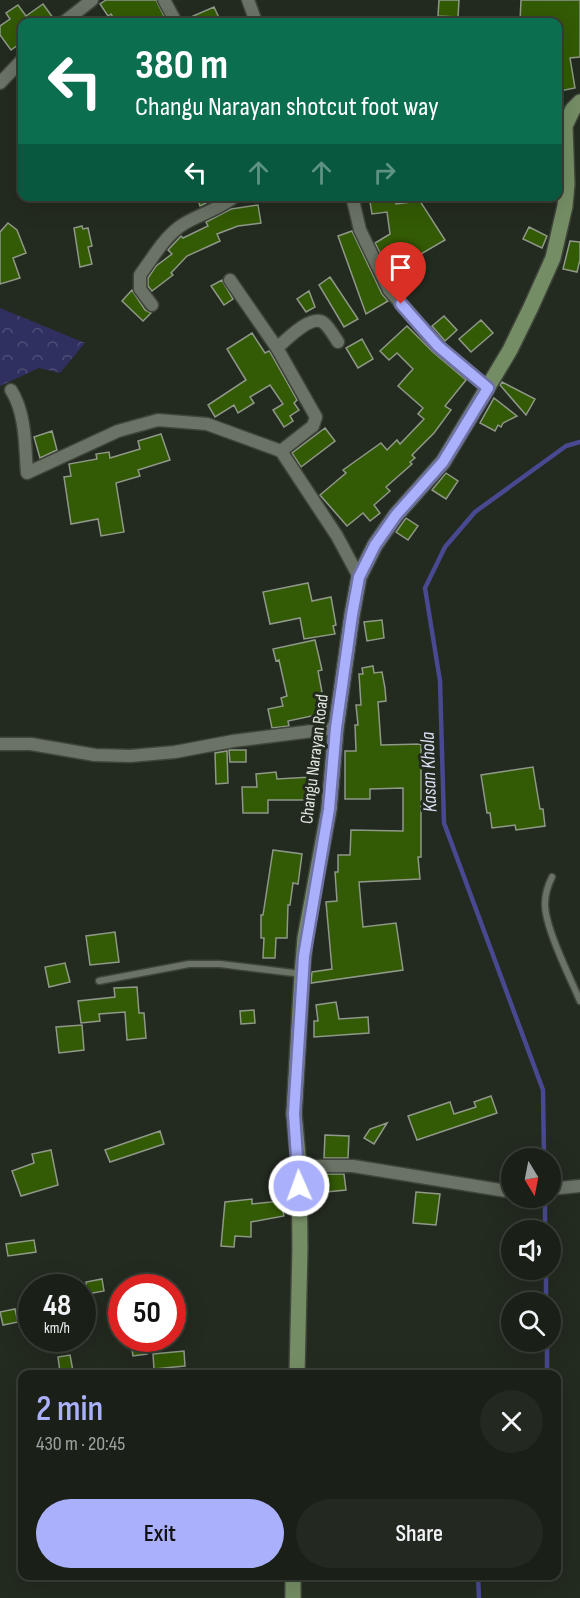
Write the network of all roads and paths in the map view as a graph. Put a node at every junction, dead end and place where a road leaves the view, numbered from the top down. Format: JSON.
{"nodes":[{"id":1,"x":92,"y":0,"type":"edge"},
{"id":2,"x":164,"y":0,"type":"edge"},
{"id":3,"x":248,"y":0,"type":"edge"},
{"id":4,"x":69,"y":18,"type":"edge"},
{"id":5,"x":174,"y":18,"type":"edge"},
{"id":6,"x":255,"y":18,"type":"edge"},
{"id":7,"x":18,"y":67,"type":"edge"},
{"id":8,"x":0,"y":83,"type":"edge"},
{"id":9,"x":580,"y":102,"type":"edge"},
{"id":10,"x":229,"y":201,"type":"edge"},
{"id":11,"x":353,"y":201,"type":"edge"},
{"id":12,"x":230,"y":280,"type":"dead end"},
{"id":13,"x":152,"y":305,"type":"dead end"},
{"id":14,"x":338,"y":342,"type":"dead end"},
{"id":15,"x":277,"y":348,"type":"junction"},
{"id":16,"x":488,"y":388,"type":"junction"},
{"id":17,"x":11,"y":390,"type":"dead end"},
{"id":18,"x":281,"y":451,"type":"junction"},
{"id":19,"x":359,"y":577,"type":"junction"},
{"id":20,"x":336,"y":728,"type":"junction"},
{"id":21,"x":0,"y":744,"type":"edge"},
{"id":22,"x":552,"y":877,"type":"dead end"},
{"id":23,"x":302,"y":974,"type":"junction"},
{"id":24,"x":99,"y":981,"type":"dead end"},
{"id":25,"x":580,"y":1001,"type":"edge"},
{"id":26,"x":299,"y":1166,"type":"junction"},
{"id":27,"x":501,"y":1190,"type":"edge"},
{"id":28,"x":297,"y":1370,"type":"edge"},
{"id":29,"x":293,"y":1580,"type":"edge"},
{"id":30,"x":293,"y":1598,"type":"edge"}],
"edges":[{"from":1,"to":4,"type":"street"},
{"from":2,"to":5,"type":"street"},
{"from":3,"to":6,"type":"street"},
{"from":7,"to":8,"type":"street"},
{"from":9,"to":16,"type":"main road","name":"Changu Narayan Road"},
{"from":10,"to":13,"type":"street"},
{"from":11,"to":16,"type":"street"},
{"from":12,"to":15,"type":"street"},
{"from":14,"to":15,"type":"street"},
{"from":15,"to":18,"type":"street"},
{"from":16,"to":19,"type":"main road","name":"Changu Narayan Road"},
{"from":17,"to":18,"type":"street"},
{"from":18,"to":19,"type":"street"},
{"from":19,"to":20,"type":"main road","name":"Changu Narayan Road"},
{"from":20,"to":21,"type":"street"},
{"from":20,"to":23,"type":"main road","name":"Changu Narayan Road"},
{"from":22,"to":25,"type":"lane"},
{"from":23,"to":24,"type":"lane"},
{"from":23,"to":26,"type":"main road","name":"Changu Narayan Road"},
{"from":26,"to":27,"type":"street"},
{"from":26,"to":28,"type":"main road","name":"Changu Narayan Road"},
{"from":29,"to":30,"type":"main road"}]}
